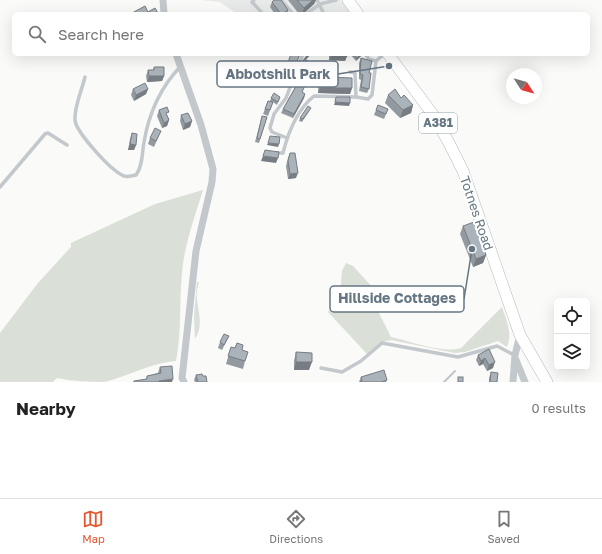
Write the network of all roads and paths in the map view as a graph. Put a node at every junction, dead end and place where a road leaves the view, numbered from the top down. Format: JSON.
{"nodes":[{"id":1,"x":163,"y":0,"type":"edge"},
{"id":2,"x":254,"y":0,"type":"edge"},
{"id":3,"x":281,"y":0,"type":"edge"},
{"id":4,"x":317,"y":0,"type":"edge"},
{"id":5,"x":336,"y":0,"type":"edge"},
{"id":6,"x":348,"y":0,"type":"edge"},
{"id":7,"x":331,"y":1,"type":"edge"},
{"id":8,"x":320,"y":4,"type":"junction"},
{"id":9,"x":164,"y":12,"type":"edge"},
{"id":10,"x":261,"y":12,"type":"edge"},
{"id":11,"x":290,"y":12,"type":"edge"},
{"id":12,"x":309,"y":12,"type":"edge"},
{"id":13,"x":323,"y":12,"type":"edge"},
{"id":14,"x":357,"y":12,"type":"edge"},
{"id":15,"x":177,"y":56,"type":"edge"},
{"id":16,"x":302,"y":56,"type":"edge"},
{"id":17,"x":367,"y":56,"type":"edge"},
{"id":18,"x":382,"y":56,"type":"edge"},
{"id":19,"x":389,"y":56,"type":"edge"},
{"id":20,"x":376,"y":61,"type":"junction"},
{"id":21,"x":180,"y":67,"type":"junction"},
{"id":22,"x":350,"y":72,"type":"dead end"},
{"id":23,"x":85,"y":77,"type":"dead end"},
{"id":24,"x":356,"y":97,"type":"junction"},
{"id":25,"x":286,"y":138,"type":"junction"},
{"id":26,"x":67,"y":145,"type":"dead end"},
{"id":27,"x":271,"y":152,"type":"edge"},
{"id":28,"x":0,"y":187,"type":"edge"},
{"id":29,"x":520,"y":335,"type":"junction"},
{"id":30,"x":515,"y":357,"type":"junction"},
{"id":31,"x":321,"y":368,"type":"dead end"},
{"id":32,"x":183,"y":380,"type":"edge"},
{"id":33,"x":513,"y":382,"type":"edge"},
{"id":34,"x":525,"y":382,"type":"edge"},
{"id":35,"x":547,"y":382,"type":"edge"}],
"edges":[{"from":1,"to":9,"type":"street"},
{"from":2,"to":10,"type":"lane"},
{"from":3,"to":11,"type":"lane"},
{"from":4,"to":8,"type":"lane"},
{"from":5,"to":7,"type":"lane"},
{"from":6,"to":14,"type":"main road"},
{"from":7,"to":8,"type":"lane"},
{"from":8,"to":12,"type":"lane"},
{"from":8,"to":13,"type":"lane"},
{"from":15,"to":21,"type":"street"},
{"from":16,"to":25,"type":"lane"},
{"from":17,"to":20,"type":"lane"},
{"from":18,"to":20,"type":"lane"},
{"from":19,"to":29,"type":"main road","name":"Totnes Road","number":"A381"},
{"from":20,"to":24,"type":"lane"},
{"from":21,"to":23,"type":"lane"},
{"from":21,"to":32,"type":"street"},
{"from":22,"to":24,"type":"lane"},
{"from":24,"to":25,"type":"lane"},
{"from":25,"to":27,"type":"lane"},
{"from":26,"to":28,"type":"lane"},
{"from":29,"to":30,"type":"street"},
{"from":29,"to":35,"type":"main road","name":"Totnes Road","number":"A381"},
{"from":30,"to":31,"type":"lane"},
{"from":30,"to":33,"type":"street"},
{"from":30,"to":34,"type":"street"}]}
